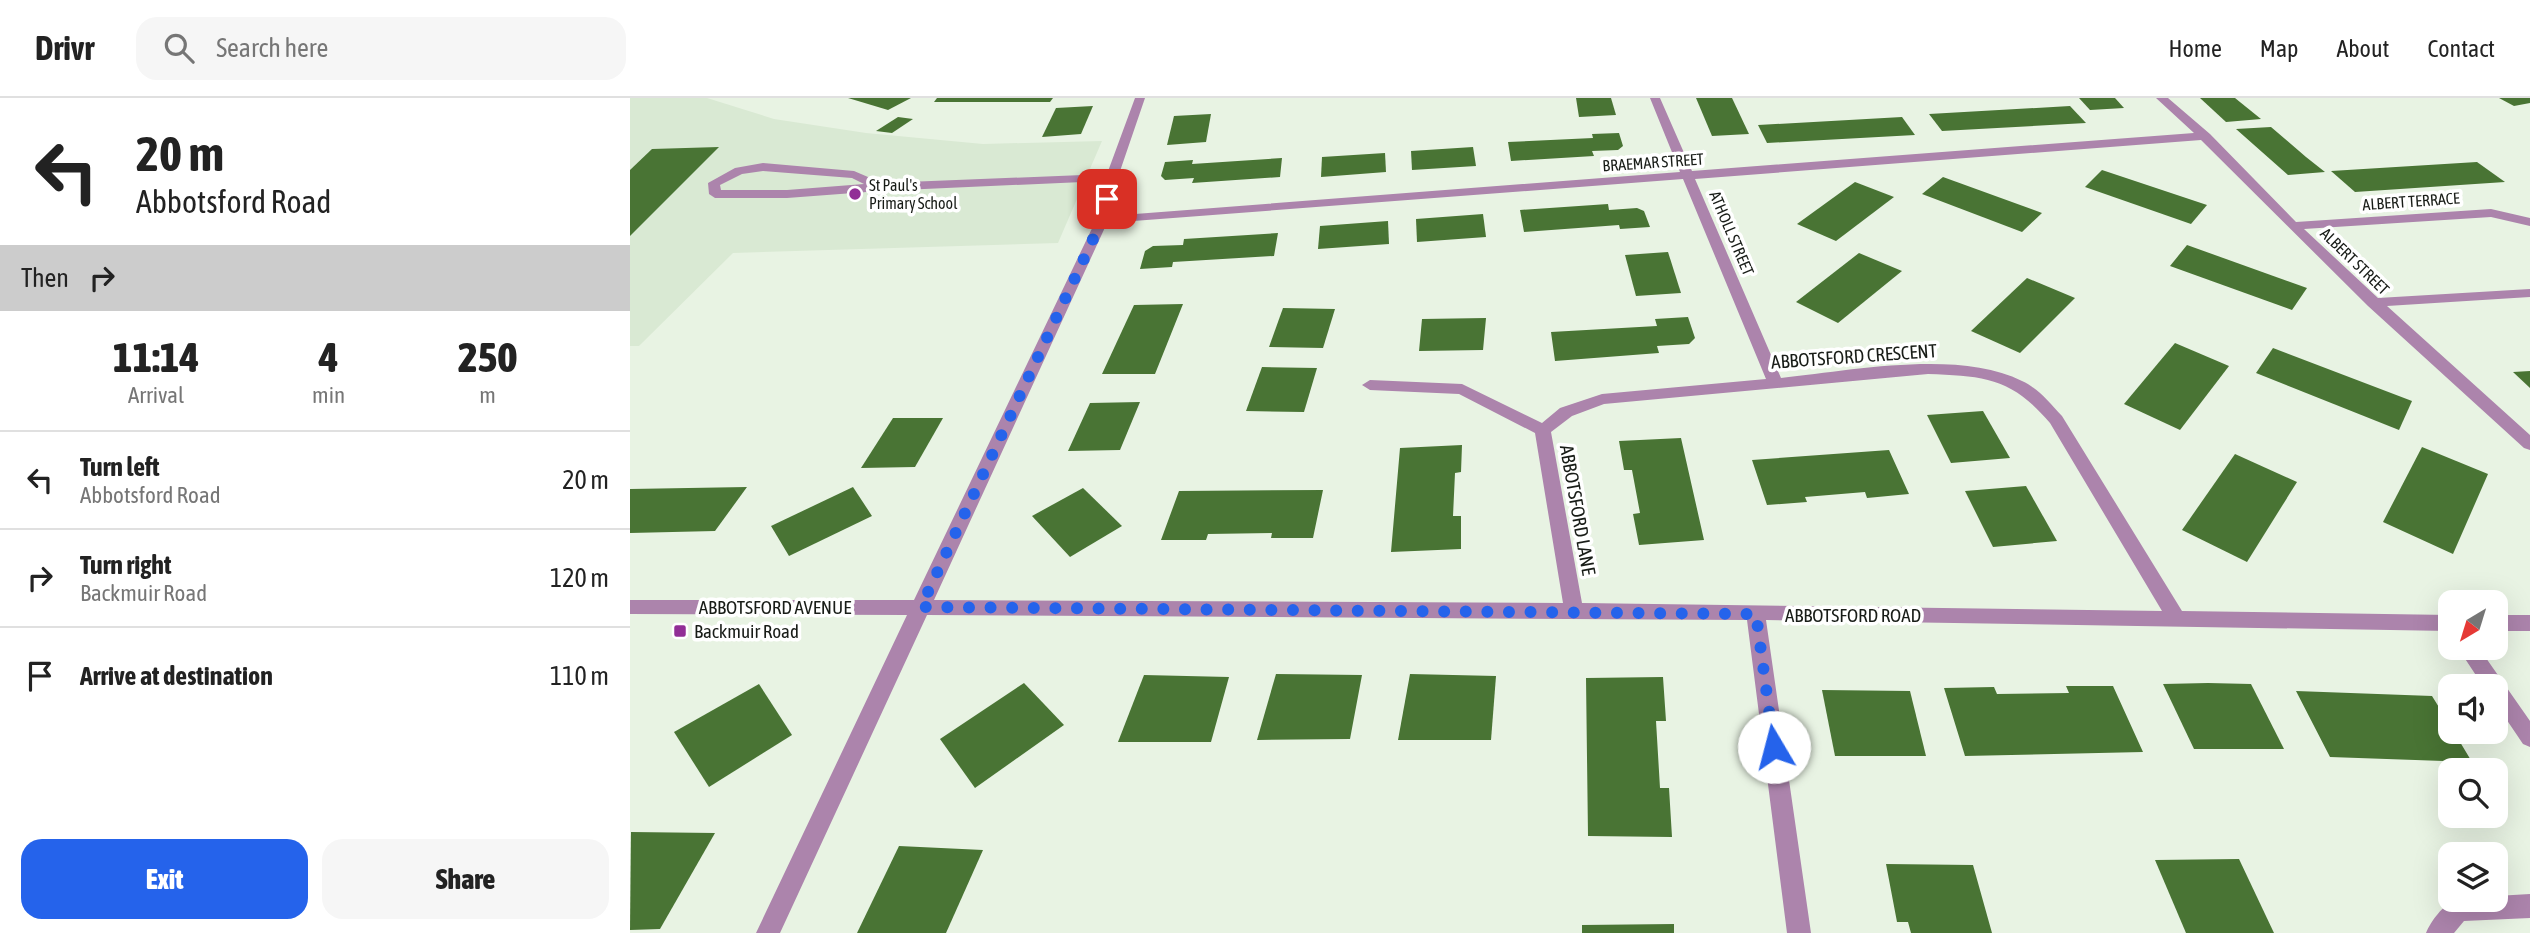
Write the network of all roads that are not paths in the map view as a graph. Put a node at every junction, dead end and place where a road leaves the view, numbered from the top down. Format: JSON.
{"nodes":[{"id":1,"x":1140,"y":98,"type":"edge"},
{"id":2,"x":1655,"y":98,"type":"edge"},
{"id":3,"x":2161,"y":98,"type":"edge"},
{"id":4,"x":2206,"y":136,"type":"junction"},
{"id":5,"x":1689,"y":175,"type":"junction"},
{"id":6,"x":1112,"y":177,"type":"junction"},
{"id":7,"x":880,"y":187,"type":"junction"},
{"id":8,"x":1102,"y":220,"type":"junction"},
{"id":9,"x":2530,"y":222,"type":"edge"},
{"id":10,"x":2292,"y":226,"type":"junction"},
{"id":11,"x":2530,"y":293,"type":"edge"},
{"id":12,"x":2373,"y":303,"type":"junction"},
{"id":13,"x":1775,"y":383,"type":"junction"},
{"id":14,"x":1370,"y":385,"type":"dead end"},
{"id":15,"x":1543,"y":430,"type":"junction"},
{"id":16,"x":2530,"y":444,"type":"edge"},
{"id":17,"x":630,"y":607,"type":"edge"},
{"id":18,"x":921,"y":607,"type":"junction"},
{"id":19,"x":1574,"y":612,"type":"junction"},
{"id":20,"x":1756,"y":614,"type":"junction"},
{"id":21,"x":2176,"y":618,"type":"junction"},
{"id":22,"x":2438,"y":623,"type":"edge"},
{"id":23,"x":2508,"y":623,"type":"edge"},
{"id":24,"x":2530,"y":623,"type":"edge"},
{"id":25,"x":2508,"y":706,"type":"edge"},
{"id":26,"x":2530,"y":738,"type":"edge"},
{"id":27,"x":2530,"y":906,"type":"edge"},
{"id":28,"x":768,"y":933,"type":"edge"},
{"id":29,"x":1799,"y":933,"type":"edge"},
{"id":30,"x":2438,"y":933,"type":"edge"}],
"edges":[{"from":1,"to":6,"type":"street"},
{"from":2,"to":5,"type":"street","name":"ATHOLL STREET"},
{"from":3,"to":4,"type":"street","name":"ALBERT STREET"},
{"from":4,"to":5,"type":"street","name":"BRAEMAR STREET"},
{"from":4,"to":10,"type":"street","name":"ALBERT STREET"},
{"from":5,"to":8,"type":"street","name":"BRAEMAR STREET"},
{"from":5,"to":13,"type":"street","name":"ATHOLL STREET"},
{"from":6,"to":7,"type":"street"},
{"from":6,"to":8,"type":"street"},
{"from":7,"to":7,"type":"street"},
{"from":8,"to":18,"type":"street"},
{"from":9,"to":10,"type":"street","name":"ALBERT TERRACE"},
{"from":10,"to":12,"type":"street","name":"ALBERT STREET"},
{"from":11,"to":12,"type":"street"},
{"from":12,"to":16,"type":"street","name":"ALBERT STREET"},
{"from":13,"to":15,"type":"street","name":"ABBOTSFORD CRESCENT"},
{"from":13,"to":21,"type":"street","name":"ABBOTSFORD CRESCENT"},
{"from":14,"to":15,"type":"street","name":"ABBOTSFORD LANE"},
{"from":15,"to":19,"type":"street","name":"ABBOTSFORD LANE"},
{"from":17,"to":18,"type":"street","name":"ABBOTSFORD AVENUE"},
{"from":18,"to":19,"type":"street","name":"ABBOTSFORD ROAD"},
{"from":18,"to":28,"type":"street"},
{"from":19,"to":20,"type":"street","name":"ABBOTSFORD ROAD"},
{"from":20,"to":21,"type":"street","name":"ABBOTSFORD ROAD"},
{"from":20,"to":29,"type":"street"},
{"from":21,"to":22,"type":"street","name":"ABBOTSFORD ROAD"},
{"from":23,"to":24,"type":"street"},
{"from":25,"to":26,"type":"street"},
{"from":27,"to":30,"type":"street"}]}
